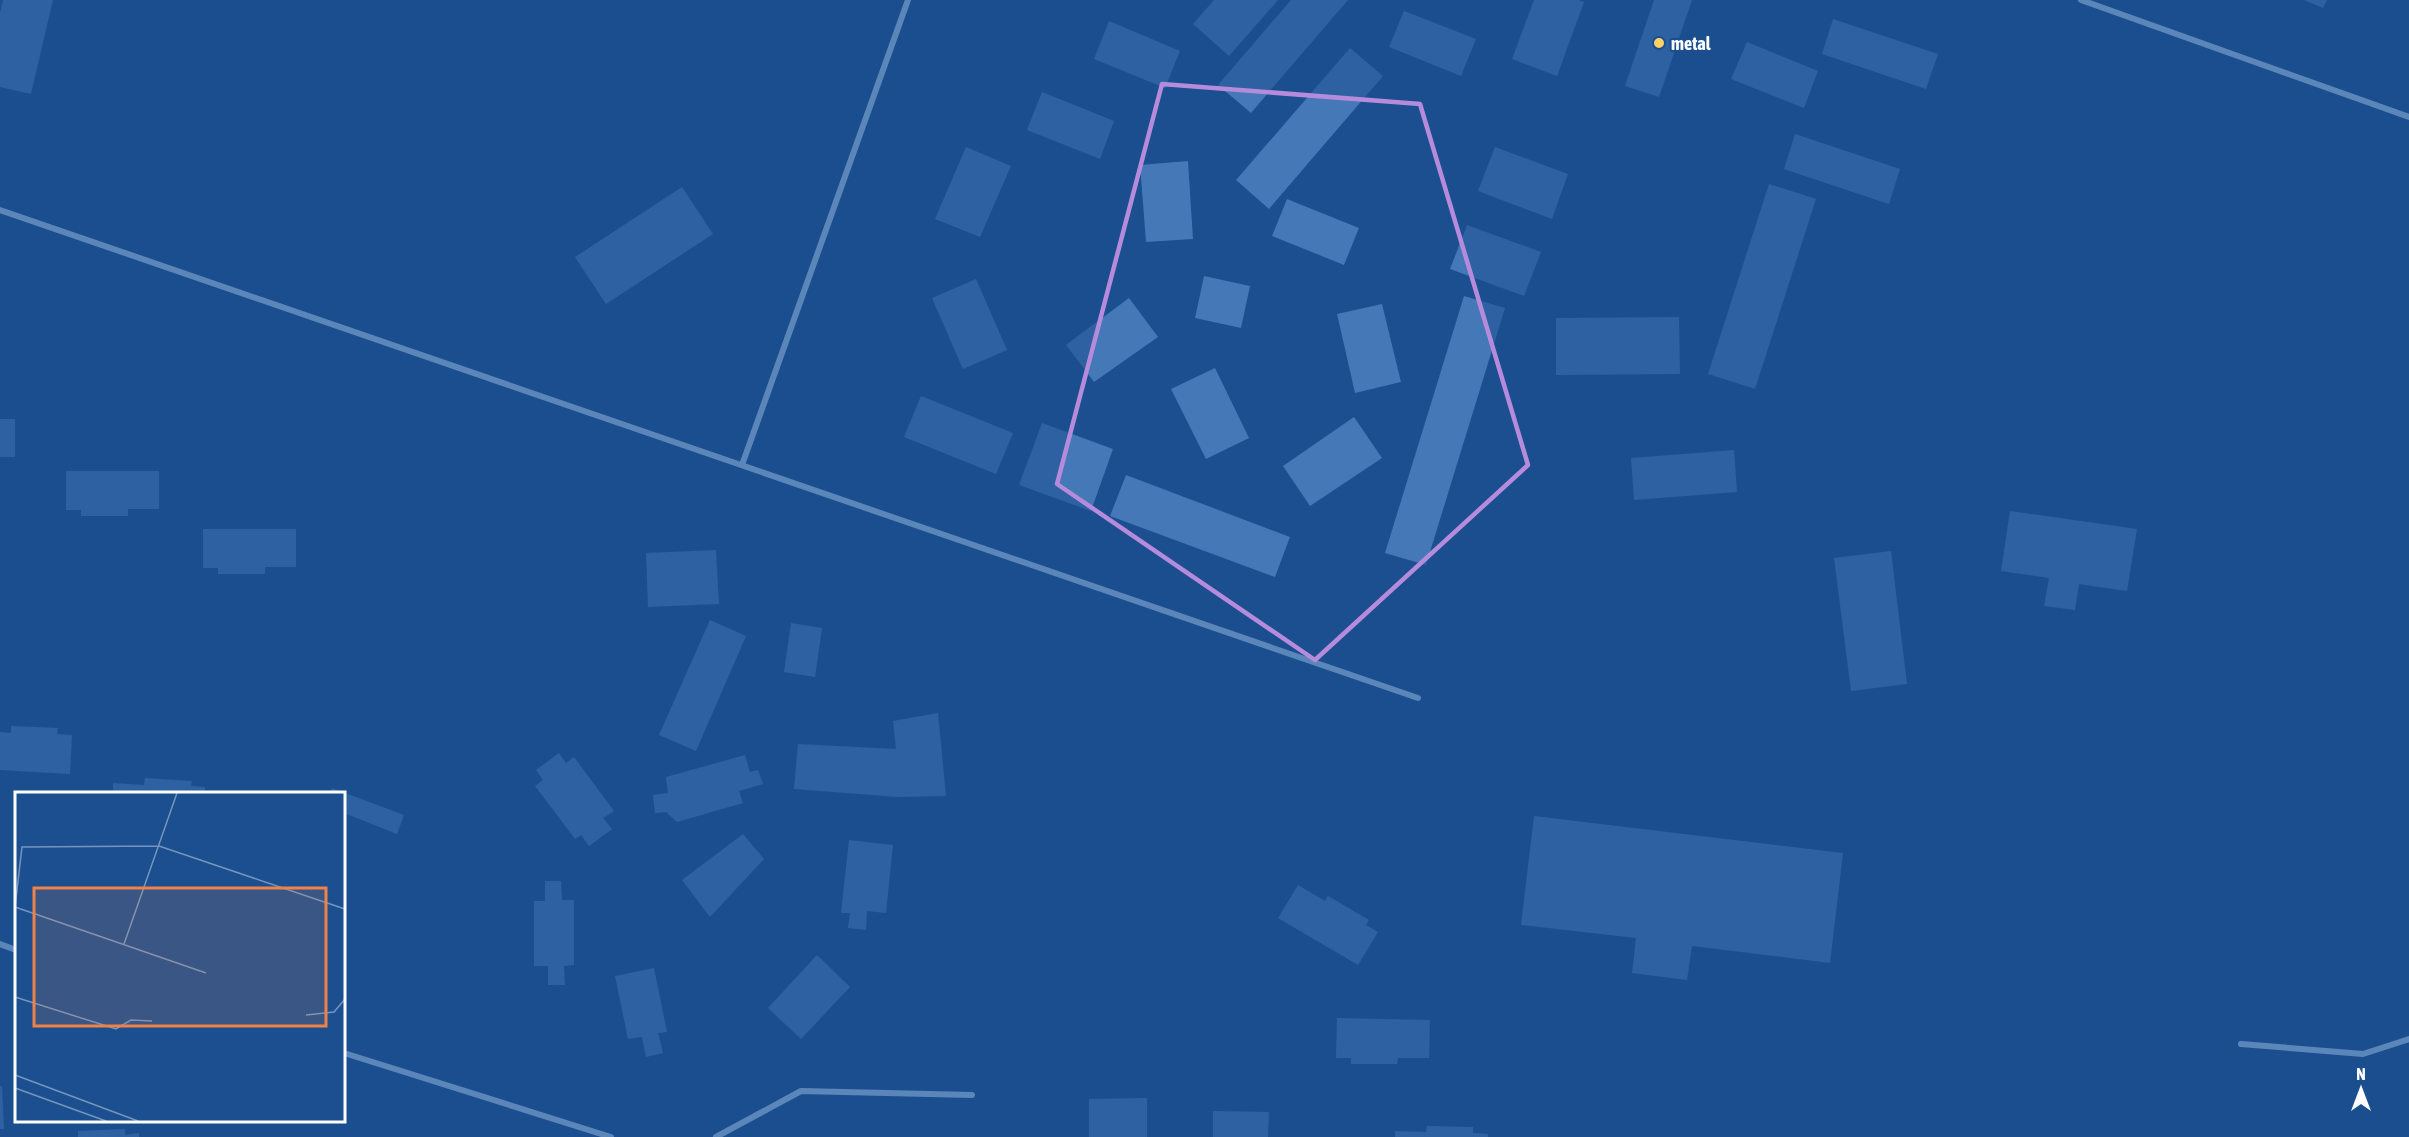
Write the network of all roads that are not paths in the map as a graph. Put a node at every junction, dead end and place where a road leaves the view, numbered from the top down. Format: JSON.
{"nodes":[{"id":1,"x":908,"y":0,"type":"edge"},
{"id":2,"x":2081,"y":0,"type":"edge"},
{"id":3,"x":2409,"y":117,"type":"edge"},
{"id":4,"x":0,"y":210,"type":"edge"},
{"id":5,"x":742,"y":465,"type":"junction"},
{"id":6,"x":1418,"y":698,"type":"dead end"},
{"id":7,"x":0,"y":944,"type":"edge"},
{"id":8,"x":15,"y":950,"type":"edge"},
{"id":9,"x":2409,"y":1039,"type":"edge"},
{"id":10,"x":2241,"y":1044,"type":"dead end"},
{"id":11,"x":345,"y":1053,"type":"edge"},
{"id":12,"x":972,"y":1095,"type":"dead end"},
{"id":13,"x":611,"y":1137,"type":"edge"},
{"id":14,"x":716,"y":1137,"type":"edge"}],
"edges":[{"from":1,"to":5,"type":"street"},
{"from":2,"to":3,"type":"street"},
{"from":4,"to":5,"type":"street"},
{"from":5,"to":6,"type":"street"},
{"from":7,"to":8,"type":"street"},
{"from":9,"to":10,"type":"street"},
{"from":11,"to":13,"type":"street"},
{"from":12,"to":14,"type":"street"}]}
